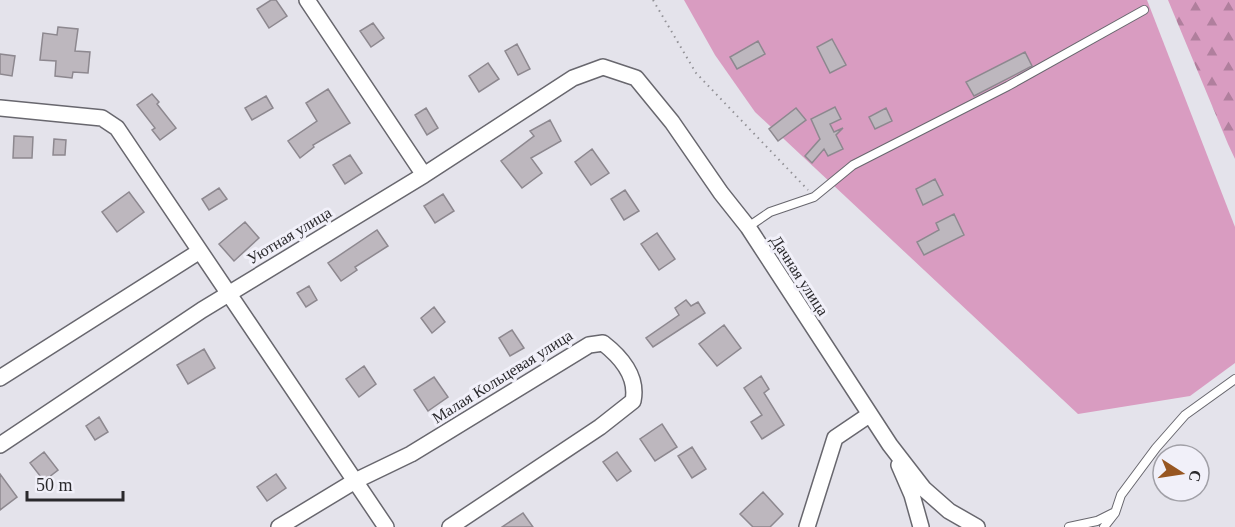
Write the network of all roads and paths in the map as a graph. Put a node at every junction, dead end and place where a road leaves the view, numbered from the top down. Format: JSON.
{"nodes":[{"id":1,"x":306,"y":0,"type":"edge"},
{"id":2,"x":653,"y":0,"type":"edge"},
{"id":3,"x":1144,"y":10,"type":"dead end"},
{"id":4,"x":603,"y":67,"type":"joint"},
{"id":5,"x":0,"y":108,"type":"edge"},
{"id":6,"x":424,"y":175,"type":"junction"},
{"id":7,"x":814,"y":196,"type":"junction"},
{"id":8,"x":748,"y":227,"type":"junction"},
{"id":9,"x":200,"y":251,"type":"junction"},
{"id":10,"x":229,"y":293,"type":"junction"},
{"id":11,"x":0,"y":378,"type":"edge"},
{"id":12,"x":1235,"y":379,"type":"edge"},
{"id":13,"x":869,"y":415,"type":"junction"},
{"id":14,"x":0,"y":445,"type":"edge"},
{"id":15,"x":890,"y":446,"type":"junction"},
{"id":16,"x":355,"y":482,"type":"junction"},
{"id":17,"x":1115,"y":513,"type":"junction"},
{"id":18,"x":279,"y":527,"type":"edge"},
{"id":19,"x":386,"y":527,"type":"edge"},
{"id":20,"x":450,"y":527,"type":"edge"},
{"id":21,"x":807,"y":527,"type":"edge"},
{"id":22,"x":921,"y":527,"type":"edge"},
{"id":23,"x":977,"y":527,"type":"edge"},
{"id":24,"x":1069,"y":527,"type":"edge"},
{"id":25,"x":1104,"y":527,"type":"edge"}],
"edges":[{"from":1,"to":6,"type":"street"},
{"from":2,"to":7,"type":"path"},
{"from":3,"to":7,"type":"lane"},
{"from":4,"to":6,"type":"street","name":"Уютная улица"},
{"from":4,"to":8,"type":"street","name":"Дачная улица"},
{"from":5,"to":9,"type":"street"},
{"from":6,"to":10,"type":"street","name":"Уютная улица"},
{"from":7,"to":8,"type":"lane"},
{"from":8,"to":13,"type":"street","name":"Дачная улица"},
{"from":9,"to":10,"type":"street"},
{"from":9,"to":11,"type":"street"},
{"from":10,"to":14,"type":"street","name":"Уютная улица"},
{"from":10,"to":16,"type":"street"},
{"from":12,"to":17,"type":"lane"},
{"from":13,"to":15,"type":"street","name":"Дачная улица"},
{"from":13,"to":21,"type":"street"},
{"from":15,"to":22,"type":"street"},
{"from":15,"to":23,"type":"street"},
{"from":16,"to":18,"type":"street","name":"Малая Кольцевая улица"},
{"from":16,"to":19,"type":"street"},
{"from":16,"to":20,"type":"street","name":"Малая Кольцевая улица"},
{"from":17,"to":24,"type":"lane"},
{"from":17,"to":25,"type":"lane"}]}
